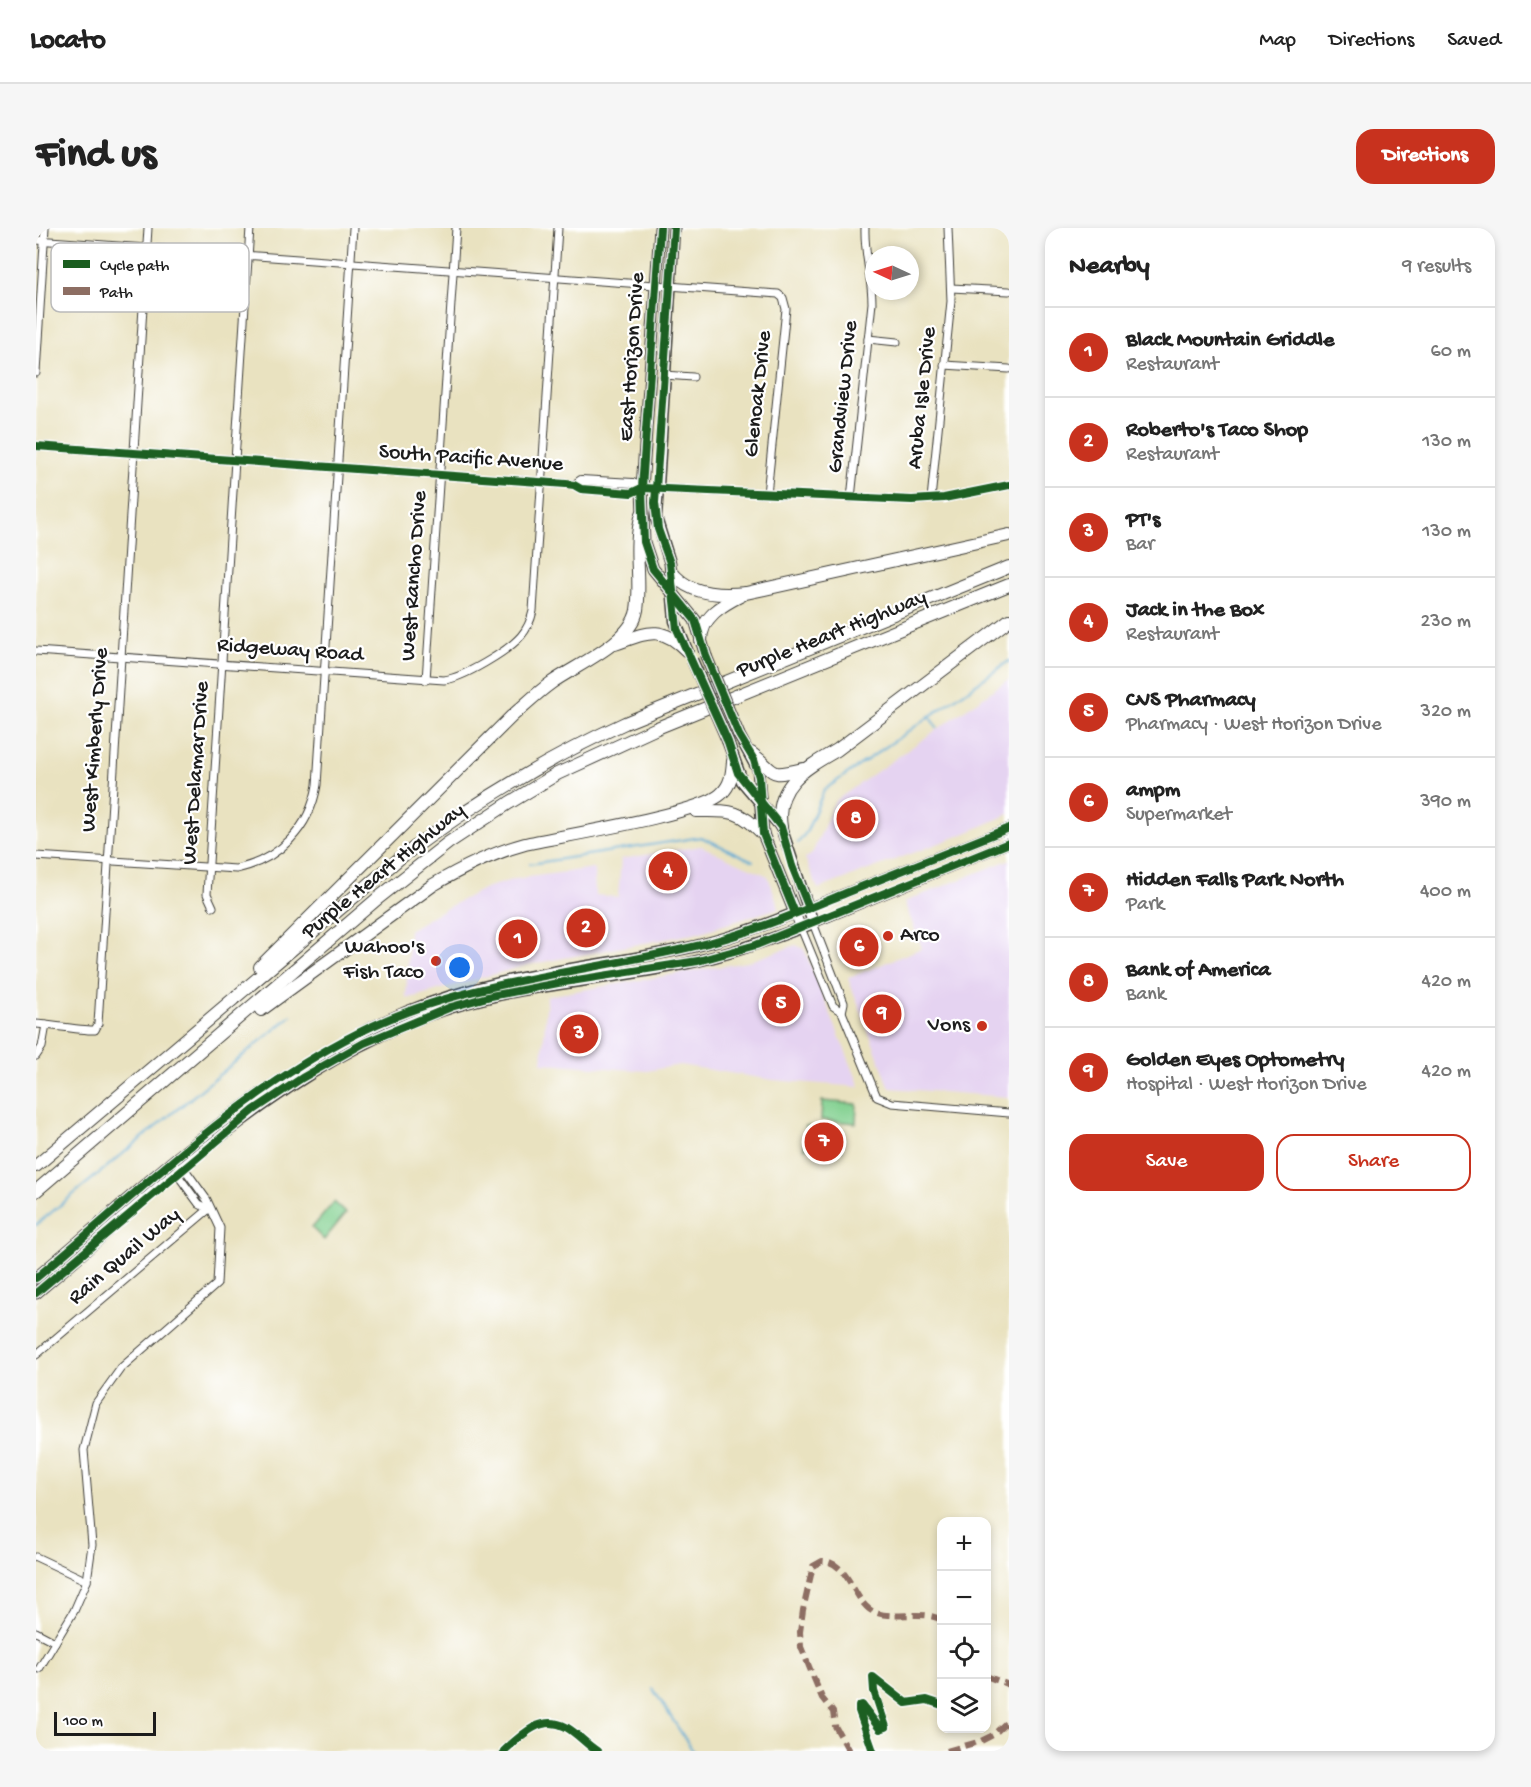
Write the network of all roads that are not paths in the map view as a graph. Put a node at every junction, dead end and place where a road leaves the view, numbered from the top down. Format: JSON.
{"nodes":[{"id":1,"x":45,"y":228,"type":"edge"},
{"id":2,"x":148,"y":228,"type":"edge"},
{"id":3,"x":250,"y":228,"type":"edge"},
{"id":4,"x":353,"y":228,"type":"edge"},
{"id":5,"x":456,"y":228,"type":"edge"},
{"id":6,"x":558,"y":228,"type":"edge"},
{"id":7,"x":660,"y":228,"type":"edge"},
{"id":8,"x":674,"y":228,"type":"edge"},
{"id":9,"x":865,"y":228,"type":"edge"},
{"id":10,"x":948,"y":228,"type":"edge"},
{"id":11,"x":36,"y":240,"type":"edge"},
{"id":12,"x":45,"y":241,"type":"junction"},
{"id":13,"x":74,"y":243,"type":"edge"},
{"id":14,"x":147,"y":243,"type":"edge"},
{"id":15,"x":249,"y":243,"type":"edge"},
{"id":16,"x":249,"y":256,"type":"edge"},
{"id":17,"x":351,"y":263,"type":"junction"},
{"id":18,"x":453,"y":271,"type":"junction"},
{"id":19,"x":555,"y":278,"type":"junction"},
{"id":20,"x":656,"y":285,"type":"junction"},
{"id":21,"x":670,"y":286,"type":"junction"},
{"id":22,"x":951,"y":288,"type":"junction"},
{"id":23,"x":1009,"y":291,"type":"edge"},
{"id":24,"x":143,"y":312,"type":"edge"},
{"id":25,"x":245,"y":312,"type":"edge"},
{"id":26,"x":868,"y":339,"type":"junction"},
{"id":27,"x":897,"y":342,"type":"dead end"},
{"id":28,"x":944,"y":365,"type":"junction"},
{"id":29,"x":1009,"y":369,"type":"edge"},
{"id":30,"x":36,"y":373,"type":"edge"},
{"id":31,"x":664,"y":375,"type":"junction"},
{"id":32,"x":693,"y":376,"type":"dead end"},
{"id":33,"x":36,"y":446,"type":"edge"},
{"id":34,"x":134,"y":453,"type":"junction"},
{"id":35,"x":236,"y":460,"type":"junction"},
{"id":36,"x":338,"y":467,"type":"junction"},
{"id":37,"x":439,"y":475,"type":"junction"},
{"id":38,"x":541,"y":482,"type":"junction"},
{"id":39,"x":1009,"y":485,"type":"edge"},
{"id":40,"x":642,"y":489,"type":"junction"},
{"id":41,"x":656,"y":489,"type":"junction"},
{"id":42,"x":767,"y":494,"type":"junction"},
{"id":43,"x":851,"y":498,"type":"junction"},
{"id":44,"x":931,"y":500,"type":"junction"},
{"id":45,"x":642,"y":514,"type":"junction"},
{"id":46,"x":1009,"y":535,"type":"edge"},
{"id":47,"x":1009,"y":567,"type":"edge"},
{"id":48,"x":671,"y":571,"type":"junction"},
{"id":49,"x":1009,"y":585,"type":"edge"},
{"id":50,"x":672,"y":591,"type":"junction"},
{"id":51,"x":746,"y":593,"type":"junction"},
{"id":52,"x":1009,"y":620,"type":"edge"},
{"id":53,"x":701,"y":641,"type":"junction"},
{"id":54,"x":608,"y":647,"type":"junction"},
{"id":55,"x":36,"y":651,"type":"edge"},
{"id":56,"x":689,"y":655,"type":"junction"},
{"id":57,"x":119,"y":657,"type":"junction"},
{"id":58,"x":222,"y":664,"type":"junction"},
{"id":59,"x":324,"y":672,"type":"junction"},
{"id":60,"x":426,"y":680,"type":"junction"},
{"id":61,"x":751,"y":753,"type":"junction"},
{"id":62,"x":733,"y":761,"type":"junction"},
{"id":63,"x":806,"y":768,"type":"junction"},
{"id":64,"x":760,"y":801,"type":"junction"},
{"id":65,"x":679,"y":812,"type":"junction"},
{"id":66,"x":781,"y":827,"type":"junction"},
{"id":67,"x":1009,"y":828,"type":"edge"},
{"id":68,"x":763,"y":834,"type":"junction"},
{"id":69,"x":981,"y":840,"type":"junction"},
{"id":70,"x":1009,"y":843,"type":"edge"},
{"id":71,"x":987,"y":851,"type":"junction"},
{"id":72,"x":36,"y":856,"type":"edge"},
{"id":73,"x":107,"y":861,"type":"junction"},
{"id":74,"x":209,"y":868,"type":"junction"},
{"id":75,"x":213,"y":907,"type":"dead end"},
{"id":76,"x":808,"y":908,"type":"junction"},
{"id":77,"x":795,"y":913,"type":"junction"},
{"id":78,"x":813,"y":923,"type":"junction"},
{"id":79,"x":801,"y":928,"type":"junction"},
{"id":80,"x":623,"y":960,"type":"junction"},
{"id":81,"x":625,"y":973,"type":"junction"},
{"id":82,"x":519,"y":985,"type":"junction"},
{"id":83,"x":436,"y":1001,"type":"junction"},
{"id":84,"x":842,"y":1012,"type":"junction"},
{"id":85,"x":411,"y":1022,"type":"junction"},
{"id":86,"x":36,"y":1024,"type":"edge"},
{"id":87,"x":46,"y":1025,"type":"junction"},
{"id":88,"x":213,"y":1042,"type":"junction"},
{"id":89,"x":179,"y":1045,"type":"junction"},
{"id":90,"x":36,"y":1056,"type":"edge"},
{"id":91,"x":313,"y":1065,"type":"junction"},
{"id":92,"x":1009,"y":1113,"type":"edge"},
{"id":93,"x":219,"y":1124,"type":"junction"},
{"id":94,"x":36,"y":1166,"type":"edge"},
{"id":95,"x":180,"y":1171,"type":"junction"},
{"id":96,"x":36,"y":1191,"type":"edge"},
{"id":97,"x":209,"y":1209,"type":"junction"},
{"id":98,"x":36,"y":1278,"type":"edge"},
{"id":99,"x":36,"y":1293,"type":"edge"},
{"id":100,"x":36,"y":1355,"type":"edge"},
{"id":101,"x":36,"y":1557,"type":"edge"},
{"id":102,"x":87,"y":1581,"type":"junction"},
{"id":103,"x":36,"y":1632,"type":"edge"},
{"id":104,"x":55,"y":1642,"type":"junction"},
{"id":105,"x":39,"y":1669,"type":"dead end"}],
"edges":[{"from":1,"to":12,"type":"street"},
{"from":2,"to":14,"type":"street","name":"West Kimberly Drive"},
{"from":3,"to":15,"type":"street","name":"West Delamar Drive"},
{"from":4,"to":17,"type":"street"},
{"from":5,"to":18,"type":"street","name":"West Rancho Drive"},
{"from":6,"to":19,"type":"street"},
{"from":7,"to":20,"type":"main road","name":"East Horizon Drive"},
{"from":8,"to":21,"type":"main road","name":"East Horizon Drive"},
{"from":9,"to":26,"type":"street","name":"Grandview Drive"},
{"from":10,"to":22,"type":"street","name":"Aruba Isle Drive"},
{"from":11,"to":12,"type":"street"},
{"from":12,"to":13,"type":"street"},
{"from":12,"to":30,"type":"street"},
{"from":16,"to":17,"type":"street"},
{"from":17,"to":18,"type":"street"},
{"from":17,"to":36,"type":"street"},
{"from":18,"to":19,"type":"street"},
{"from":18,"to":37,"type":"street","name":"West Rancho Drive"},
{"from":19,"to":20,"type":"street"},
{"from":19,"to":38,"type":"street"},
{"from":20,"to":21,"type":"street"},
{"from":20,"to":40,"type":"main road","name":"East Horizon Drive"},
{"from":21,"to":31,"type":"main road","name":"East Horizon Drive"},
{"from":21,"to":42,"type":"street","name":"Glenoak Drive"},
{"from":22,"to":23,"type":"street"},
{"from":22,"to":28,"type":"street","name":"Aruba Isle Drive"},
{"from":24,"to":34,"type":"street","name":"West Kimberly Drive"},
{"from":25,"to":35,"type":"street","name":"West Delamar Drive"},
{"from":26,"to":27,"type":"street"},
{"from":26,"to":43,"type":"street","name":"Grandview Drive"},
{"from":28,"to":29,"type":"street"},
{"from":28,"to":44,"type":"street","name":"Aruba Isle Drive"},
{"from":31,"to":32,"type":"street"},
{"from":31,"to":41,"type":"main road","name":"East Horizon Drive"},
{"from":33,"to":34,"type":"street","name":"South Pacific Avenue"},
{"from":34,"to":35,"type":"street","name":"South Pacific Avenue"},
{"from":34,"to":57,"type":"street","name":"West Kimberly Drive"},
{"from":35,"to":36,"type":"street","name":"South Pacific Avenue"},
{"from":35,"to":58,"type":"street","name":"West Delamar Drive"},
{"from":36,"to":37,"type":"street","name":"South Pacific Avenue"},
{"from":36,"to":59,"type":"street"},
{"from":37,"to":38,"type":"street","name":"South Pacific Avenue"},
{"from":37,"to":60,"type":"street","name":"West Rancho Drive"},
{"from":38,"to":40,"type":"street","name":"South Pacific Avenue"},
{"from":38,"to":60,"type":"street","name":"Ridgeway Road"},
{"from":39,"to":44,"type":"street","name":"South Pacific Avenue"},
{"from":40,"to":41,"type":"street","name":"South Pacific Avenue"},
{"from":40,"to":45,"type":"main road","name":"East Horizon Drive"},
{"from":41,"to":42,"type":"street","name":"South Pacific Avenue"},
{"from":41,"to":48,"type":"main road","name":"East Horizon Drive"},
{"from":42,"to":43,"type":"street","name":"South Pacific Avenue"},
{"from":43,"to":44,"type":"street","name":"South Pacific Avenue"},
{"from":45,"to":50,"type":"main road","name":"East Horizon Drive"},
{"from":45,"to":54,"type":"highway"},
{"from":46,"to":51,"type":"highway"},
{"from":47,"to":89,"type":"highway","name":"Purple Heart Highway"},
{"from":48,"to":50,"type":"main road","name":"East Horizon Drive"},
{"from":48,"to":51,"type":"highway"},
{"from":49,"to":88,"type":"highway","name":"Purple Heart Highway"},
{"from":50,"to":53,"type":"main road","name":"East Horizon Drive"},
{"from":50,"to":56,"type":"main road","name":"East Horizon Drive"},
{"from":51,"to":53,"type":"highway"},
{"from":52,"to":63,"type":"highway"},
{"from":53,"to":61,"type":"main road","name":"East Horizon Drive","bridge":true},
{"from":54,"to":56,"type":"highway"},
{"from":54,"to":89,"type":"highway"},
{"from":55,"to":57,"type":"street","name":"Ridgeway Road"},
{"from":56,"to":62,"type":"main road","name":"East Horizon Drive","bridge":true},
{"from":57,"to":58,"type":"street","name":"Ridgeway Road"},
{"from":57,"to":73,"type":"street","name":"West Kimberly Drive"},
{"from":58,"to":59,"type":"street","name":"Ridgeway Road"},
{"from":58,"to":74,"type":"street","name":"West Delamar Drive"},
{"from":59,"to":60,"type":"street","name":"Ridgeway Road"},
{"from":59,"to":74,"type":"street"},
{"from":61,"to":63,"type":"highway"},
{"from":61,"to":64,"type":"main road","name":"East Horizon Drive"},
{"from":62,"to":64,"type":"main road","name":"East Horizon Drive"},
{"from":62,"to":65,"type":"highway"},
{"from":63,"to":66,"type":"highway"},
{"from":64,"to":66,"type":"main road","name":"East Horizon Drive"},
{"from":64,"to":68,"type":"main road","name":"East Horizon Drive"},
{"from":65,"to":68,"type":"highway"},
{"from":65,"to":88,"type":"highway"},
{"from":66,"to":76,"type":"main road"},
{"from":67,"to":69,"type":"main road"},
{"from":68,"to":77,"type":"main road","name":"East Horizon Drive"},
{"from":69,"to":71,"type":"main road"},
{"from":69,"to":76,"type":"main road"},
{"from":70,"to":71,"type":"main road"},
{"from":71,"to":78,"type":"main road"},
{"from":72,"to":73,"type":"street"},
{"from":73,"to":74,"type":"street"},
{"from":73,"to":87,"type":"street","name":"West Kimberly Drive"},
{"from":74,"to":75,"type":"street","name":"West Delamar Drive"},
{"from":76,"to":77,"type":"main road"},
{"from":76,"to":78,"type":"main road"},
{"from":77,"to":79,"type":"main road"},
{"from":77,"to":80,"type":"main road"},
{"from":78,"to":79,"type":"main road"},
{"from":78,"to":84,"type":"street"},
{"from":79,"to":81,"type":"main road"},
{"from":79,"to":84,"type":"street"},
{"from":80,"to":81,"type":"main road"},
{"from":80,"to":82,"type":"main road"},
{"from":81,"to":82,"type":"main road"},
{"from":82,"to":83,"type":"main road"},
{"from":82,"to":85,"type":"main road"},
{"from":83,"to":85,"type":"main road"},
{"from":83,"to":91,"type":"main road"},
{"from":84,"to":92,"type":"street"},
{"from":85,"to":91,"type":"main road"},
{"from":86,"to":87,"type":"street"},
{"from":87,"to":90,"type":"street"},
{"from":88,"to":96,"type":"highway","name":"Purple Heart Highway"},
{"from":89,"to":94,"type":"highway","name":"Purple Heart Highway"},
{"from":91,"to":93,"type":"main road"},
{"from":91,"to":95,"type":"main road"},
{"from":93,"to":95,"type":"main road"},
{"from":93,"to":98,"type":"main road"},
{"from":95,"to":97,"type":"street"},
{"from":95,"to":99,"type":"main road"},
{"from":97,"to":100,"type":"street","name":"Rain Quail Way"},
{"from":97,"to":102,"type":"street"},
{"from":101,"to":102,"type":"street"},
{"from":102,"to":104,"type":"street"},
{"from":103,"to":104,"type":"street"},
{"from":104,"to":105,"type":"street"}]}
